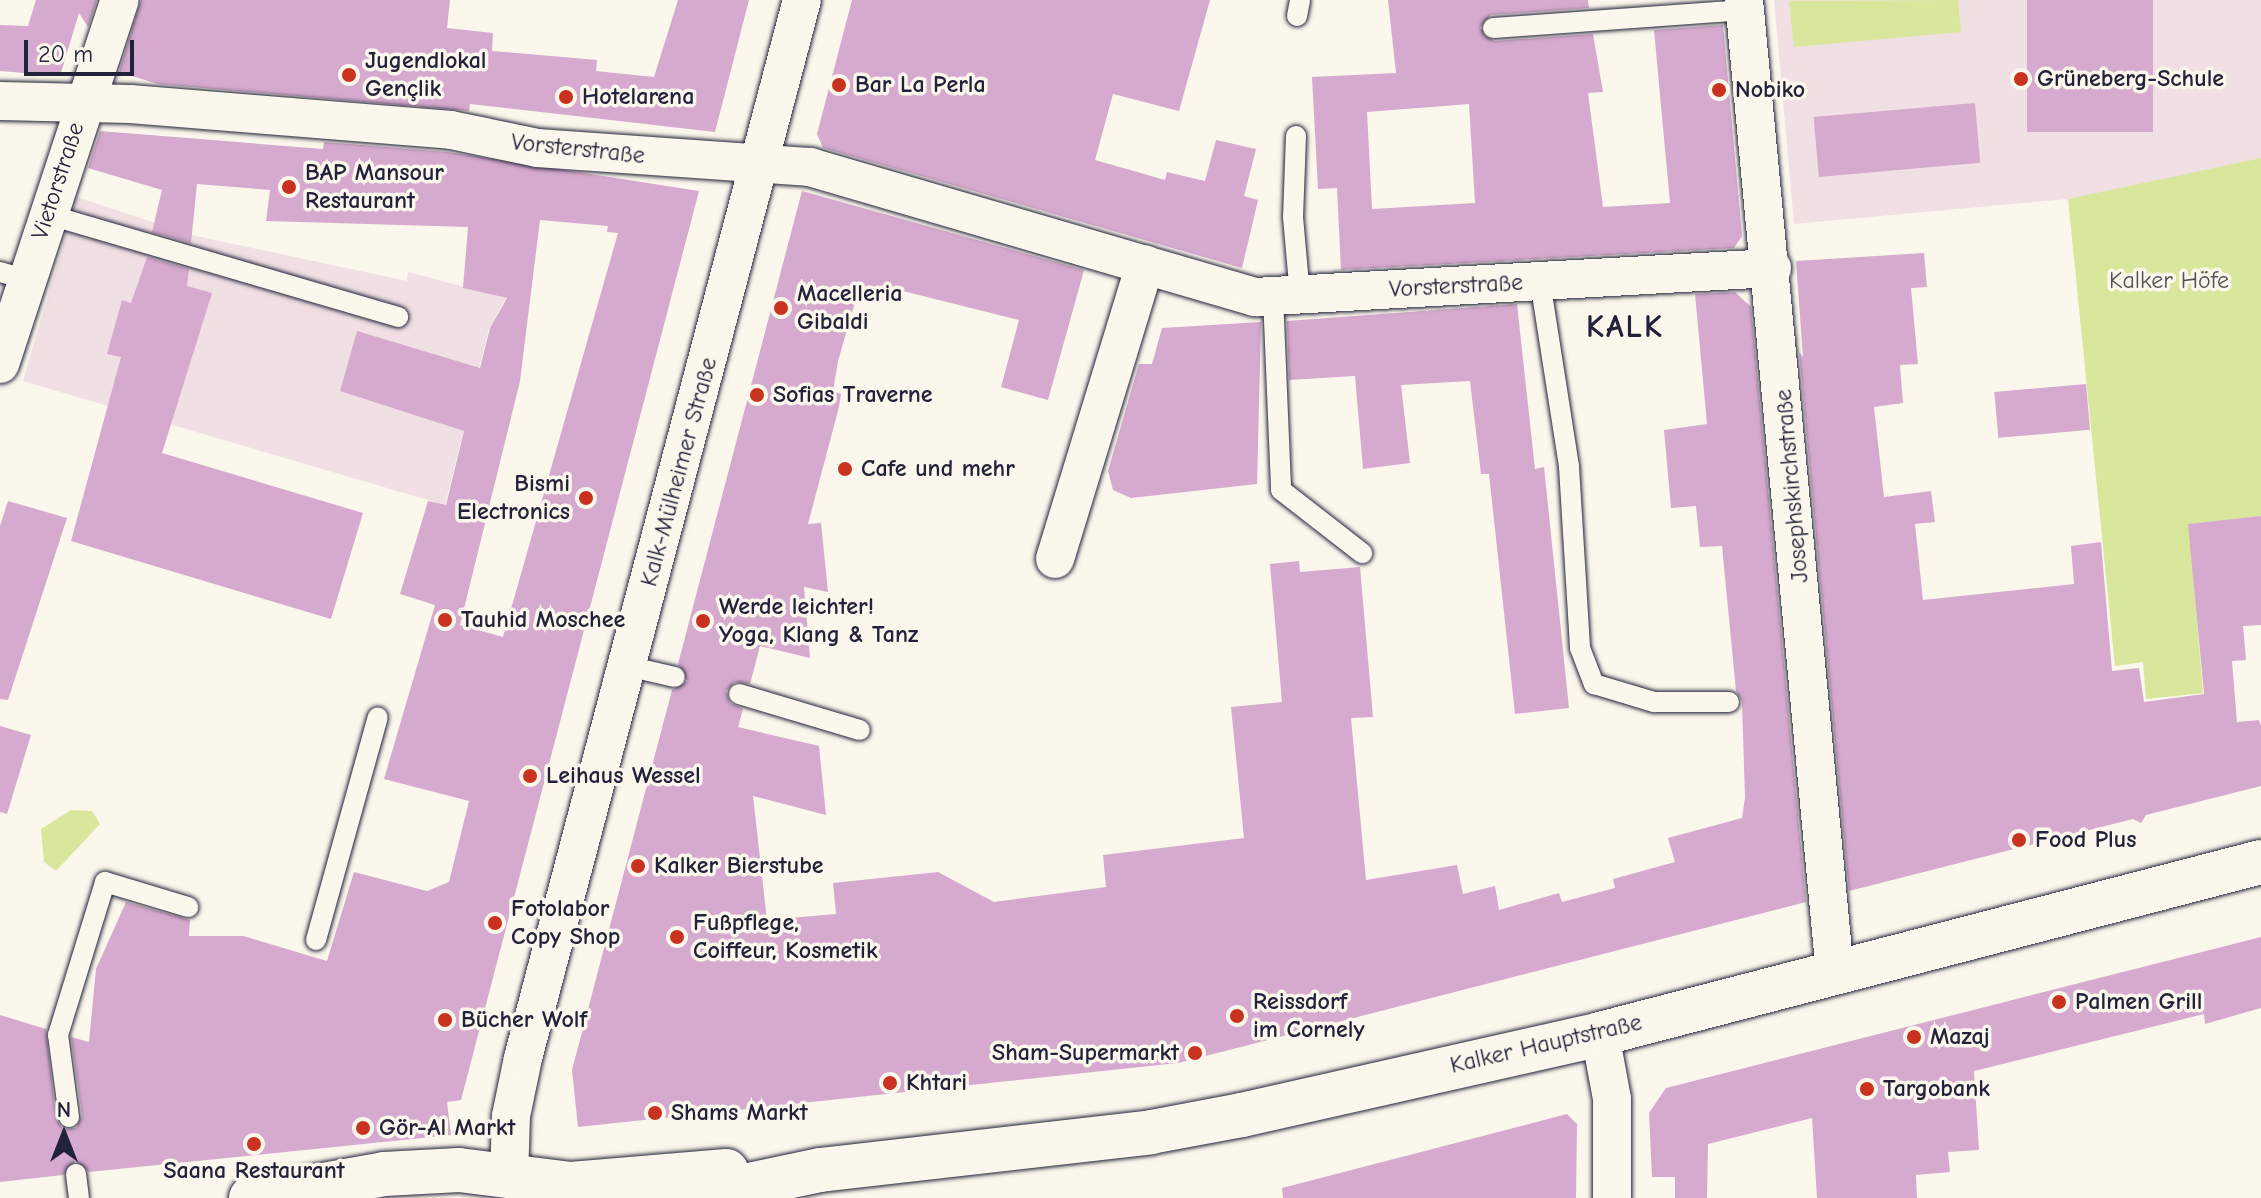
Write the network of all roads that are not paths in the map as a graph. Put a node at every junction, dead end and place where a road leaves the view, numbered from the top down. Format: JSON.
{"nodes":[{"id":1,"x":120,"y":0,"type":"edge"},
{"id":2,"x":802,"y":0,"type":"edge"},
{"id":3,"x":1745,"y":5,"type":"edge"},
{"id":4,"x":1493,"y":28,"type":"dead end"},
{"id":5,"x":0,"y":101,"type":"edge"},
{"id":6,"x":83,"y":102,"type":"junction"},
{"id":7,"x":1296,"y":136,"type":"dead end"},
{"id":8,"x":761,"y":165,"type":"junction"},
{"id":9,"x":46,"y":214,"type":"junction"},
{"id":10,"x":1145,"y":264,"type":"junction"},
{"id":11,"x":1772,"y":268,"type":"junction"},
{"id":12,"x":12,"y":276,"type":"edge"},
{"id":13,"x":1540,"y":281,"type":"junction"},
{"id":14,"x":1286,"y":296,"type":"junction"},
{"id":15,"x":398,"y":317,"type":"dead end"},
{"id":16,"x":0,"y":364,"type":"edge"},
{"id":17,"x":1362,"y":553,"type":"dead end"},
{"id":18,"x":1055,"y":559,"type":"dead end"},
{"id":19,"x":627,"y":666,"type":"junction"},
{"id":20,"x":675,"y":677,"type":"dead end"},
{"id":21,"x":739,"y":694,"type":"dead end"},
{"id":22,"x":1729,"y":702,"type":"dead end"},
{"id":23,"x":378,"y":717,"type":"dead end"},
{"id":24,"x":860,"y":730,"type":"dead end"},
{"id":25,"x":2261,"y":862,"type":"edge"},
{"id":26,"x":188,"y":907,"type":"dead end"},
{"id":27,"x":316,"y":940,"type":"dead end"},
{"id":28,"x":1835,"y":973,"type":"junction"},
{"id":29,"x":1600,"y":1034,"type":"junction"},
{"id":30,"x":69,"y":1117,"type":"dead end"},
{"id":31,"x":820,"y":1170,"type":"junction"},
{"id":32,"x":76,"y":1174,"type":"dead end"},
{"id":33,"x":509,"y":1179,"type":"junction"},
{"id":34,"x":79,"y":1198,"type":"edge"},
{"id":35,"x":251,"y":1198,"type":"edge"},
{"id":36,"x":688,"y":1198,"type":"edge"},
{"id":37,"x":1612,"y":1198,"type":"edge"}],
"edges":[{"from":1,"to":6,"type":"street","name":"Vietorstraße"},
{"from":2,"to":8,"type":"street","name":"Kalk-Mülheimer Straße"},
{"from":3,"to":4,"type":"lane"},
{"from":3,"to":11,"type":"street","name":"Josephskirchstraße"},
{"from":5,"to":6,"type":"street","name":"Vorsterstraße"},
{"from":6,"to":8,"type":"street","name":"Vorsterstraße"},
{"from":6,"to":9,"type":"street","name":"Vietorstraße"},
{"from":7,"to":14,"type":"lane"},
{"from":8,"to":10,"type":"street","name":"Vorsterstraße"},
{"from":8,"to":19,"type":"street","name":"Kalk-Mülheimer Straße"},
{"from":9,"to":12,"type":"street","name":"Vietorstraße"},
{"from":9,"to":15,"type":"lane"},
{"from":10,"to":14,"type":"street","name":"Vorsterstraße"},
{"from":10,"to":18,"type":"street"},
{"from":11,"to":13,"type":"street","name":"Vorsterstraße"},
{"from":11,"to":28,"type":"street","name":"Josephskirchstraße"},
{"from":12,"to":16,"type":"street","name":"Vietorstraße"},
{"from":13,"to":14,"type":"street","name":"Vorsterstraße"},
{"from":13,"to":22,"type":"lane"},
{"from":14,"to":17,"type":"lane"},
{"from":19,"to":20,"type":"lane"},
{"from":19,"to":33,"type":"street","name":"Kalk-Mülheimer Straße"},
{"from":21,"to":24,"type":"lane"},
{"from":23,"to":27,"type":"lane"},
{"from":25,"to":28,"type":"main road","name":"Kalker Hauptstraße"},
{"from":26,"to":30,"type":"lane"},
{"from":28,"to":29,"type":"main road","name":"Kalker Hauptstraße"},
{"from":29,"to":31,"type":"main road","name":"Kalker Hauptstraße"},
{"from":29,"to":37,"type":"street"},
{"from":31,"to":33,"type":"main road","name":"Kalker Hauptstraße"},
{"from":31,"to":36,"type":"main road","name":"Kalker Hauptstraße"},
{"from":32,"to":34,"type":"lane"},
{"from":33,"to":35,"type":"main road","name":"Kalker Hauptstraße"}]}
